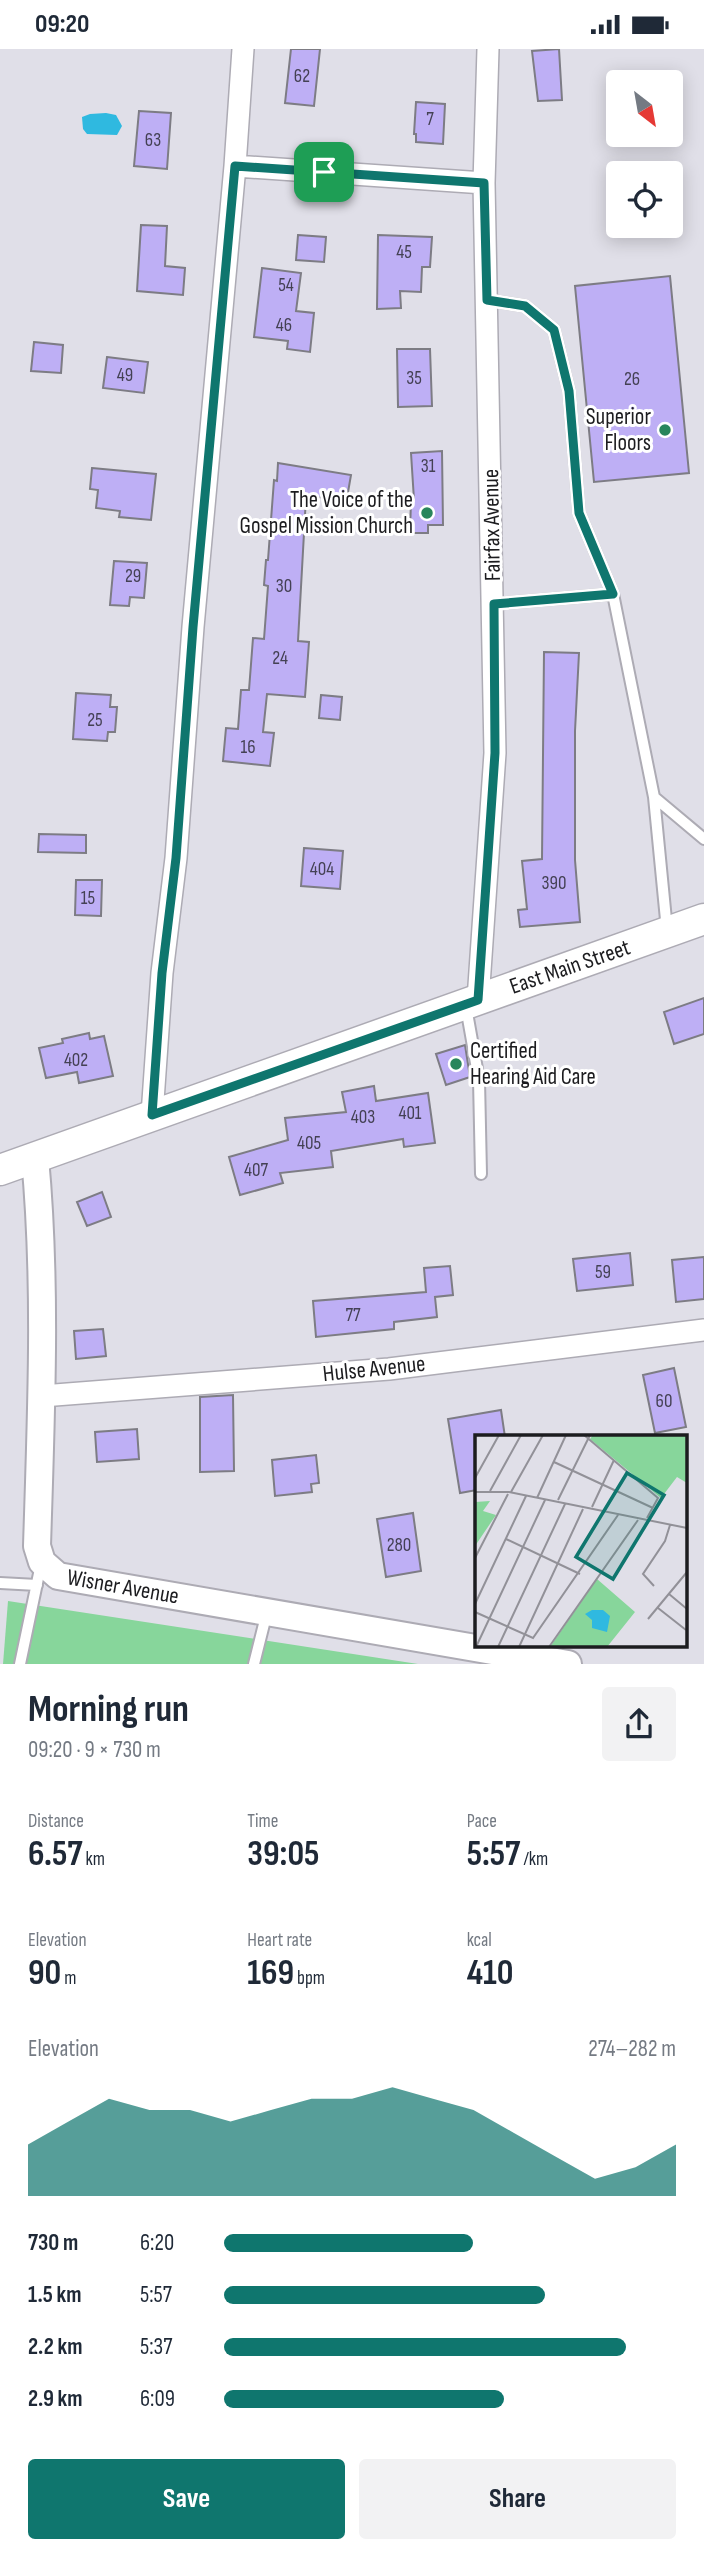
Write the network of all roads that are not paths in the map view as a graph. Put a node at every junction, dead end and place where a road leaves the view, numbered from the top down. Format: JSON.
{"nodes":[{"id":1,"x":243,"y":49,"type":"edge"},
{"id":2,"x":488,"y":49,"type":"edge"},
{"id":3,"x":235,"y":166,"type":"junction"},
{"id":4,"x":484,"y":183,"type":"junction"},
{"id":5,"x":487,"y":300,"type":"junction"},
{"id":6,"x":613,"y":594,"type":"junction"},
{"id":7,"x":494,"y":604,"type":"junction"},
{"id":8,"x":654,"y":797,"type":"junction"},
{"id":9,"x":704,"y":839,"type":"edge"},
{"id":10,"x":704,"y":919,"type":"edge"},
{"id":11,"x":668,"y":932,"type":"junction"},
{"id":12,"x":472,"y":1002,"type":"junction"},
{"id":13,"x":152,"y":1115,"type":"junction"},
{"id":14,"x":35,"y":1158,"type":"junction"},
{"id":15,"x":0,"y":1170,"type":"edge"},
{"id":16,"x":481,"y":1174,"type":"dead end"},
{"id":17,"x":704,"y":1329,"type":"edge"},
{"id":18,"x":42,"y":1396,"type":"junction"},
{"id":19,"x":40,"y":1573,"type":"junction"},
{"id":20,"x":0,"y":1583,"type":"edge"},
{"id":21,"x":267,"y":1612,"type":"junction"},
{"id":22,"x":20,"y":1664,"type":"edge"},
{"id":23,"x":254,"y":1664,"type":"edge"},
{"id":24,"x":568,"y":1664,"type":"edge"}],
"edges":[{"from":1,"to":3,"type":"street"},
{"from":2,"to":4,"type":"street","name":"Fairfax Avenue"},
{"from":3,"to":4,"type":"street"},
{"from":3,"to":13,"type":"street"},
{"from":4,"to":5,"type":"street","name":"Fairfax Avenue"},
{"from":5,"to":6,"type":"lane"},
{"from":5,"to":7,"type":"street","name":"Fairfax Avenue"},
{"from":6,"to":7,"type":"lane"},
{"from":6,"to":8,"type":"lane"},
{"from":7,"to":12,"type":"street","name":"Fairfax Avenue"},
{"from":8,"to":9,"type":"lane"},
{"from":8,"to":11,"type":"lane"},
{"from":10,"to":11,"type":"main road","name":"East Main Street"},
{"from":11,"to":12,"type":"main road","name":"East Main Street"},
{"from":12,"to":13,"type":"main road","name":"East Main Street"},
{"from":12,"to":16,"type":"lane"},
{"from":13,"to":14,"type":"main road","name":"East Main Street"},
{"from":14,"to":15,"type":"main road","name":"East Main Street"},
{"from":14,"to":18,"type":"street","name":"Wisner Avenue"},
{"from":17,"to":18,"type":"street","name":"Hulse Avenue"},
{"from":18,"to":19,"type":"street","name":"Wisner Avenue"},
{"from":19,"to":20,"type":"lane"},
{"from":19,"to":21,"type":"street","name":"Wisner Avenue"},
{"from":19,"to":22,"type":"lane"},
{"from":21,"to":23,"type":"lane"},
{"from":21,"to":24,"type":"street","name":"Wisner Avenue"}]}
